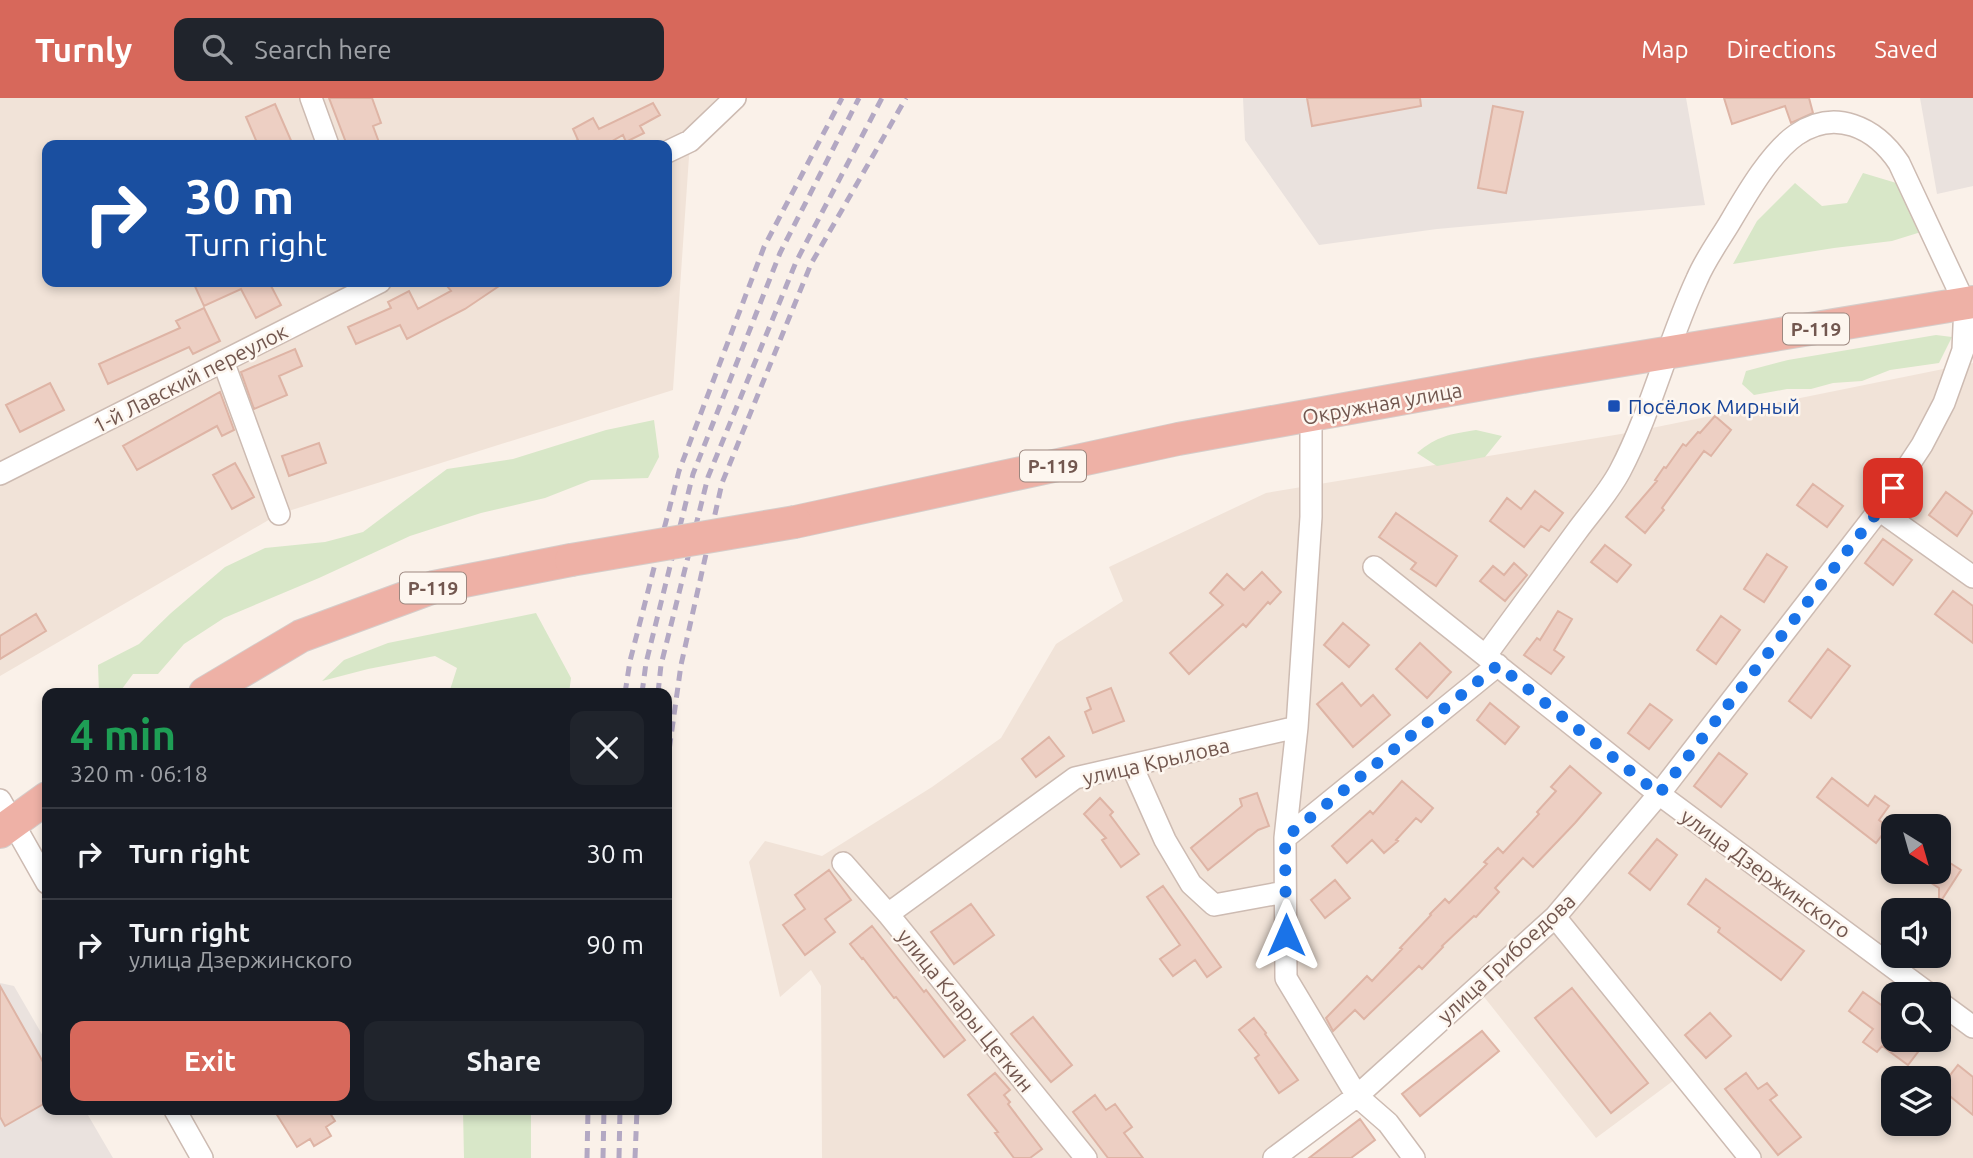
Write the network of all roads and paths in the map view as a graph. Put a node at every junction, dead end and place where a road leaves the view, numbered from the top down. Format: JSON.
{"nodes":[{"id":1,"x":311,"y":98,"type":"edge"},
{"id":2,"x":735,"y":98,"type":"edge"},
{"id":3,"x":326,"y":140,"type":"edge"},
{"id":4,"x":672,"y":150,"type":"edge"},
{"id":5,"x":366,"y":287,"type":"edge"},
{"id":6,"x":1969,"y":303,"type":"edge"},
{"id":7,"x":1667,"y":353,"type":"junction"},
{"id":8,"x":223,"y":361,"type":"junction"},
{"id":9,"x":1311,"y":415,"type":"junction"},
{"id":10,"x":0,"y":474,"type":"edge"},
{"id":11,"x":1879,"y":510,"type":"junction"},
{"id":12,"x":279,"y":514,"type":"dead end"},
{"id":13,"x":1374,"y":567,"type":"dead end"},
{"id":14,"x":1973,"y":577,"type":"edge"},
{"id":15,"x":1492,"y":660,"type":"junction"},
{"id":16,"x":213,"y":688,"type":"edge"},
{"id":17,"x":1297,"y":727,"type":"junction"},
{"id":18,"x":1132,"y":766,"type":"junction"},
{"id":19,"x":1659,"y":794,"type":"junction"},
{"id":20,"x":42,"y":800,"type":"edge"},
{"id":21,"x":4,"y":818,"type":"edge"},
{"id":22,"x":1285,"y":838,"type":"junction"},
{"id":23,"x":843,"y":863,"type":"dead end"},
{"id":24,"x":42,"y":875,"type":"edge"},
{"id":25,"x":1286,"y":892,"type":"junction"},
{"id":26,"x":888,"y":914,"type":"junction"},
{"id":27,"x":1555,"y":917,"type":"junction"},
{"id":28,"x":1913,"y":982,"type":"edge"},
{"id":29,"x":1951,"y":1011,"type":"edge"},
{"id":30,"x":1973,"y":1027,"type":"edge"},
{"id":31,"x":1357,"y":1096,"type":"junction"},
{"id":32,"x":178,"y":1115,"type":"edge"},
{"id":33,"x":202,"y":1158,"type":"edge"},
{"id":34,"x":1086,"y":1158,"type":"edge"},
{"id":35,"x":1274,"y":1158,"type":"edge"},
{"id":36,"x":1414,"y":1158,"type":"edge"},
{"id":37,"x":1750,"y":1158,"type":"edge"}],
"edges":[{"from":1,"to":3,"type":"street"},
{"from":2,"to":4,"type":"street"},
{"from":5,"to":8,"type":"street","name":"1-й Лавский переулок"},
{"from":6,"to":7,"type":"highway","name":"Окружная улица","number":"Р-119"},
{"from":6,"to":7,"type":"street"},
{"from":6,"to":11,"type":"street","name":"улица Грибоедова"},
{"from":7,"to":9,"type":"highway","name":"Окружная улица","number":"Р-119"},
{"from":7,"to":15,"type":"street"},
{"from":8,"to":10,"type":"street","name":"1-й Лавский переулок"},
{"from":8,"to":12,"type":"street"},
{"from":9,"to":16,"type":"highway","name":"Окружная улица","number":"Р-119","bridge":true},
{"from":9,"to":17,"type":"street"},
{"from":11,"to":14,"type":"street"},
{"from":11,"to":19,"type":"street","name":"улица Грибоедова"},
{"from":13,"to":15,"type":"street","name":"улица Дзержинского"},
{"from":15,"to":19,"type":"street","name":"улица Дзержинского"},
{"from":15,"to":22,"type":"street"},
{"from":17,"to":18,"type":"street","name":"улица Крылова"},
{"from":17,"to":22,"type":"street"},
{"from":18,"to":25,"type":"street"},
{"from":18,"to":26,"type":"street","name":"улица Крылова"},
{"from":19,"to":27,"type":"street","name":"улица Грибоедова"},
{"from":19,"to":28,"type":"street","name":"улица Дзержинского"},
{"from":20,"to":21,"type":"highway"},
{"from":21,"to":24,"type":"street"},
{"from":22,"to":25,"type":"street"},
{"from":23,"to":26,"type":"street","name":"улица Клары Цеткин"},
{"from":25,"to":31,"type":"street"},
{"from":26,"to":34,"type":"street","name":"улица Клары Цеткин"},
{"from":27,"to":31,"type":"street","name":"улица Грибоедова"},
{"from":27,"to":37,"type":"street"},
{"from":29,"to":30,"type":"street"},
{"from":31,"to":35,"type":"street","name":"улица Грибоедова"},
{"from":31,"to":36,"type":"street"},
{"from":32,"to":33,"type":"street"}]}
